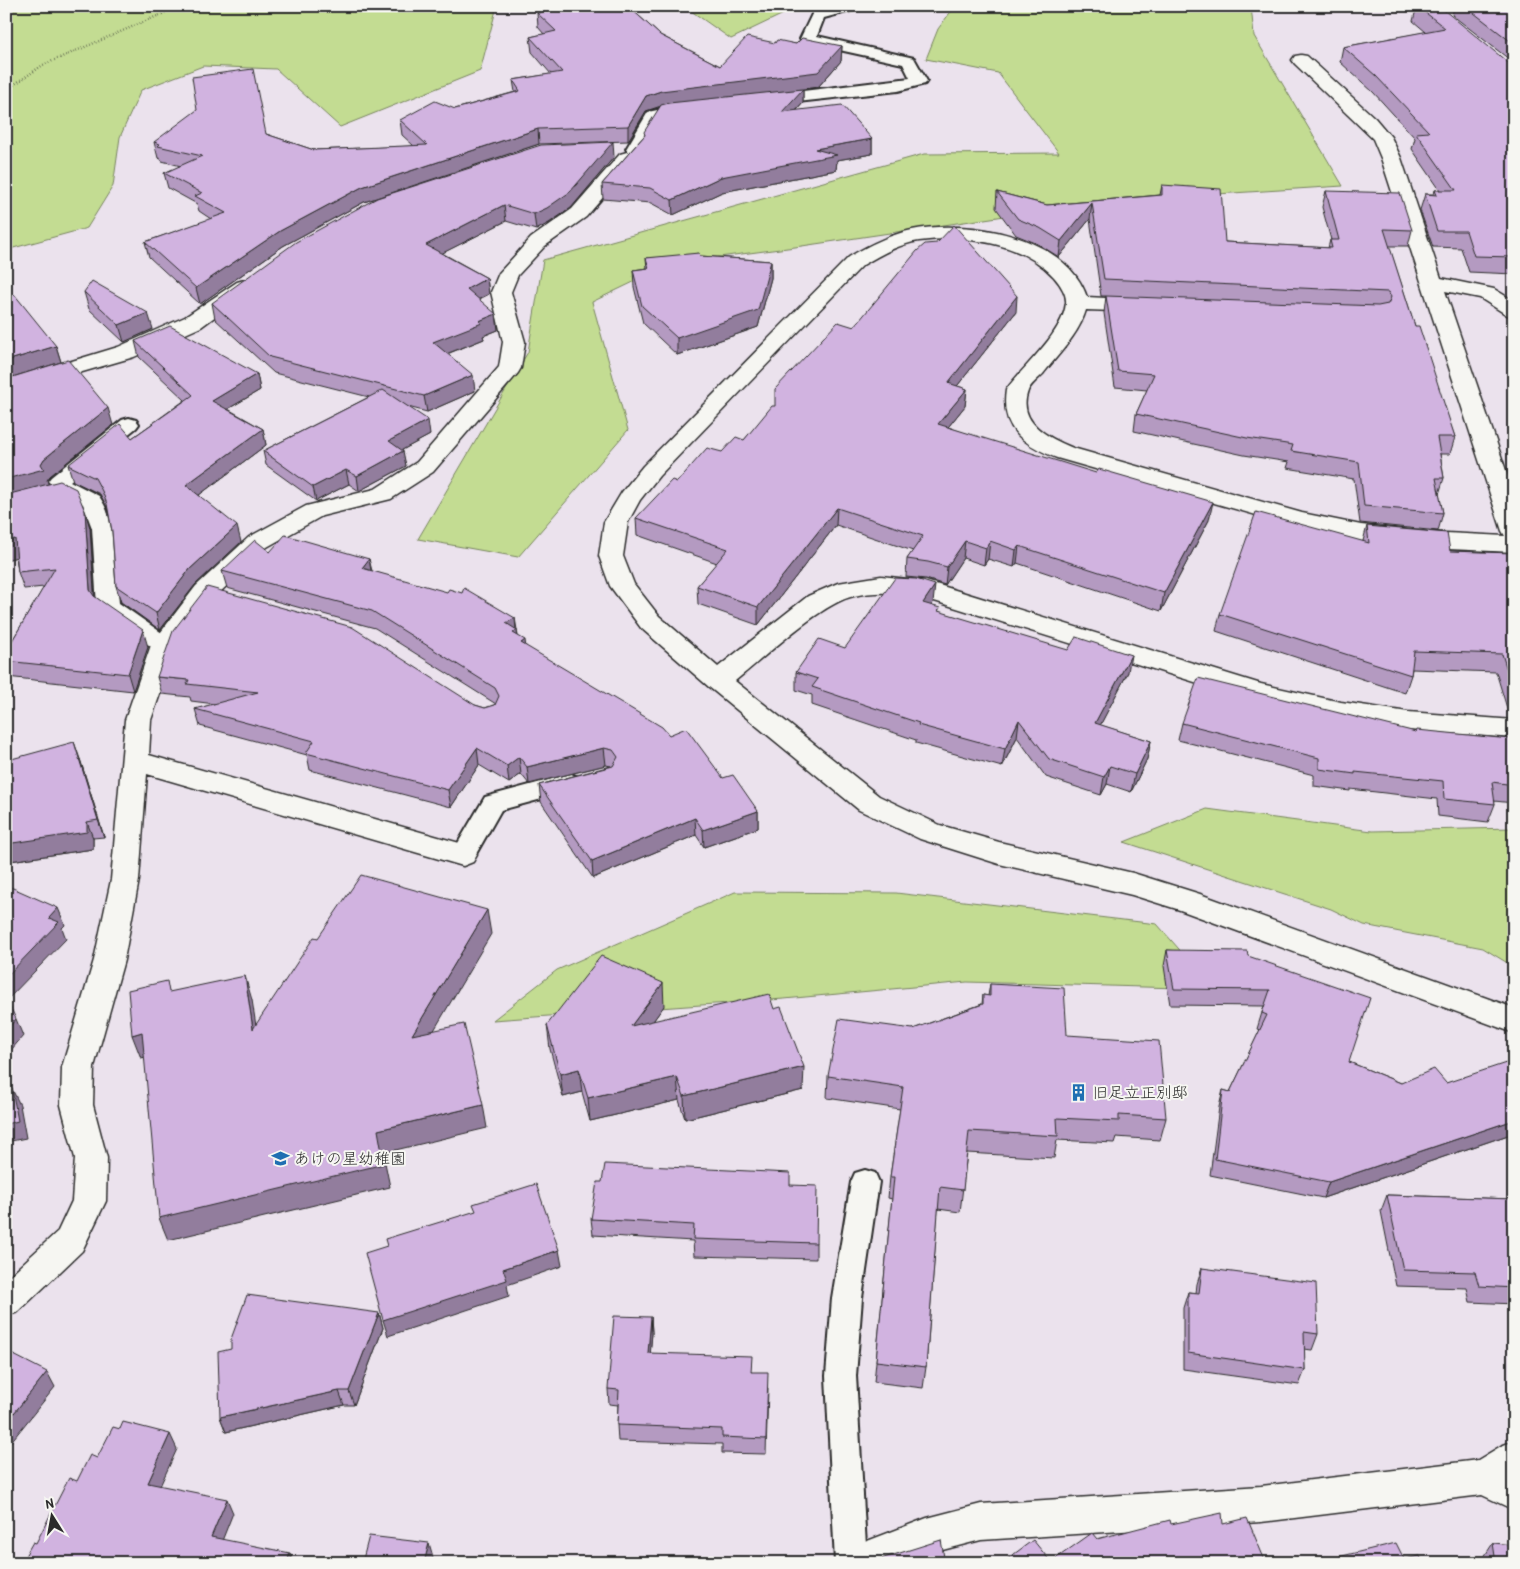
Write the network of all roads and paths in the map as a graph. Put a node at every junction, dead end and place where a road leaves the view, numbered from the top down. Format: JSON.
{"nodes":[{"id":1,"x":176,"y":6,"type":"edge"},
{"id":2,"x":853,"y":6,"type":"edge"},
{"id":3,"x":1301,"y":60,"type":"dead end"},
{"id":4,"x":6,"y":90,"type":"edge"},
{"id":5,"x":754,"y":102,"type":"edge"},
{"id":6,"x":696,"y":108,"type":"edge"},
{"id":7,"x":634,"y":149,"type":"junction"},
{"id":8,"x":606,"y":150,"type":"edge"},
{"id":9,"x":261,"y":274,"type":"edge"},
{"id":10,"x":1431,"y":282,"type":"junction"},
{"id":11,"x":1077,"y":303,"type":"junction"},
{"id":12,"x":1166,"y":306,"type":"edge"},
{"id":13,"x":1514,"y":311,"type":"edge"},
{"id":14,"x":6,"y":389,"type":"edge"},
{"id":15,"x":129,"y":424,"type":"dead end"},
{"id":16,"x":1514,"y":531,"type":"edge"},
{"id":17,"x":1514,"y":544,"type":"edge"},
{"id":18,"x":205,"y":592,"type":"junction"},
{"id":19,"x":233,"y":599,"type":"edge"},
{"id":20,"x":164,"y":645,"type":"junction"},
{"id":21,"x":718,"y":681,"type":"junction"},
{"id":22,"x":1514,"y":729,"type":"edge"},
{"id":23,"x":134,"y":760,"type":"junction"},
{"id":24,"x":596,"y":777,"type":"edge"},
{"id":25,"x":463,"y":855,"type":"joint"},
{"id":26,"x":1514,"y":1022,"type":"edge"},
{"id":27,"x":865,"y":1182,"type":"dead end"},
{"id":28,"x":6,"y":1301,"type":"edge"},
{"id":29,"x":1514,"y":1458,"type":"edge"},
{"id":30,"x":1499,"y":1484,"type":"edge"},
{"id":31,"x":851,"y":1563,"type":"edge"},
{"id":32,"x":857,"y":1563,"type":"edge"}],
"edges":[{"from":1,"to":4,"type":"path"},
{"from":2,"to":5,"type":"lane"},
{"from":3,"to":10,"type":"street"},
{"from":6,"to":7,"type":"lane"},
{"from":7,"to":8,"type":"street"},
{"from":7,"to":18,"type":"street"},
{"from":9,"to":14,"type":"street"},
{"from":10,"to":13,"type":"street"},
{"from":10,"to":16,"type":"street"},
{"from":11,"to":12,"type":"street"},
{"from":11,"to":17,"type":"street"},
{"from":11,"to":21,"type":"street"},
{"from":15,"to":20,"type":"lane"},
{"from":18,"to":19,"type":"street"},
{"from":18,"to":20,"type":"street"},
{"from":20,"to":23,"type":"street"},
{"from":21,"to":22,"type":"street"},
{"from":21,"to":26,"type":"street"},
{"from":23,"to":25,"type":"street"},
{"from":23,"to":28,"type":"street"},
{"from":24,"to":25,"type":"lane"},
{"from":27,"to":31,"type":"lane"},
{"from":29,"to":30,"type":"street"},
{"from":30,"to":32,"type":"street"}]}
